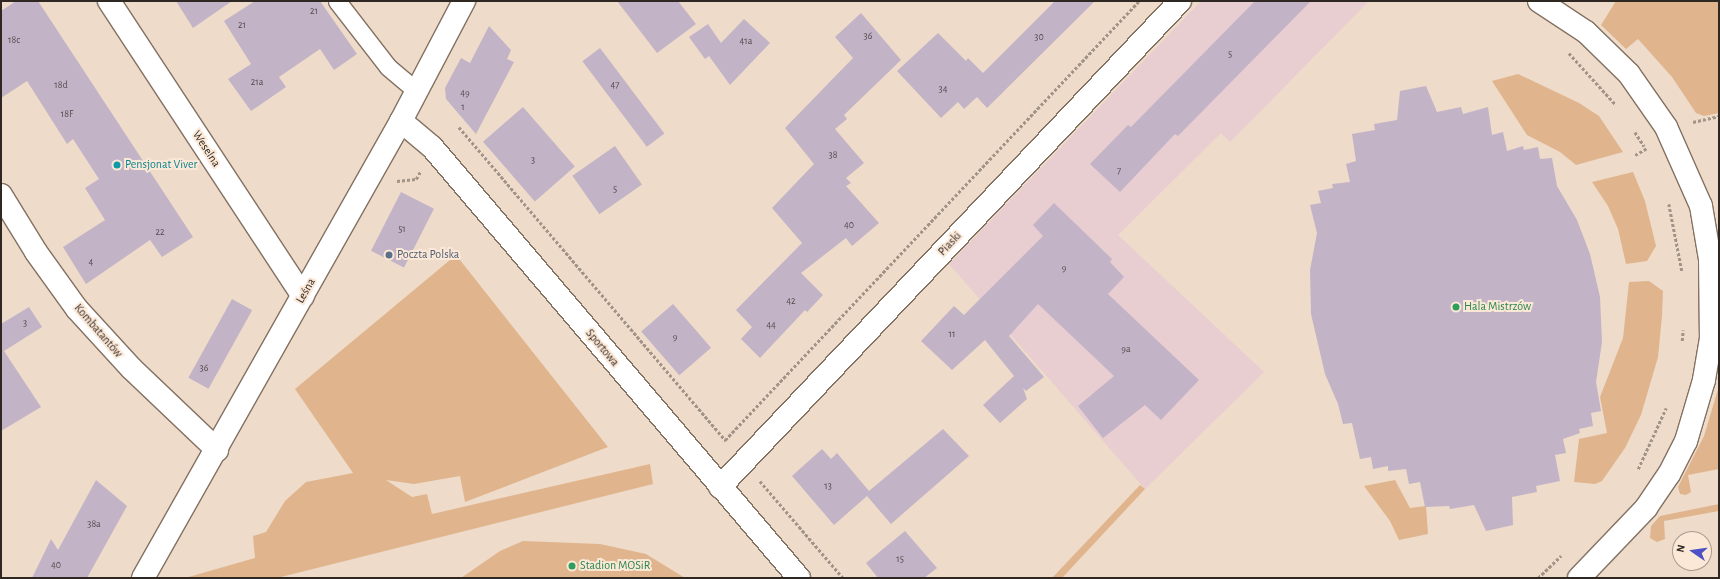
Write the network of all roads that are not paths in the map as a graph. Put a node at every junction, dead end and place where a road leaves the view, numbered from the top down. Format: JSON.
{"nodes":[{"id":1,"x":109,"y":1,"type":"edge"},
{"id":2,"x":337,"y":1,"type":"edge"},
{"id":3,"x":464,"y":1,"type":"edge"},
{"id":4,"x":1180,"y":1,"type":"edge"},
{"id":5,"x":1540,"y":1,"type":"edge"},
{"id":6,"x":417,"y":91,"type":"junction"},
{"id":7,"x":401,"y":121,"type":"junction"},
{"id":8,"x":1,"y":195,"type":"edge"},
{"id":9,"x":303,"y":296,"type":"junction"},
{"id":10,"x":217,"y":450,"type":"junction"},
{"id":11,"x":720,"y":487,"type":"junction"},
{"id":12,"x":143,"y":578,"type":"edge"},
{"id":13,"x":799,"y":578,"type":"edge"},
{"id":14,"x":1579,"y":578,"type":"edge"}],
"edges":[{"from":1,"to":9,"type":"street","name":"Weselna"},
{"from":2,"to":6,"type":"lane"},
{"from":3,"to":6,"type":"street","name":"Leśna"},
{"from":4,"to":11,"type":"street","name":"Piaski"},
{"from":5,"to":14,"type":"street"},
{"from":6,"to":7,"type":"street","name":"Leśna"},
{"from":7,"to":9,"type":"street","name":"Leśna"},
{"from":7,"to":11,"type":"street","name":"Sportowa"},
{"from":8,"to":10,"type":"street","name":"Kombatantów"},
{"from":9,"to":10,"type":"street","name":"Leśna"},
{"from":10,"to":12,"type":"street","name":"Leśna"},
{"from":11,"to":13,"type":"street","name":"Sportowa"}]}
